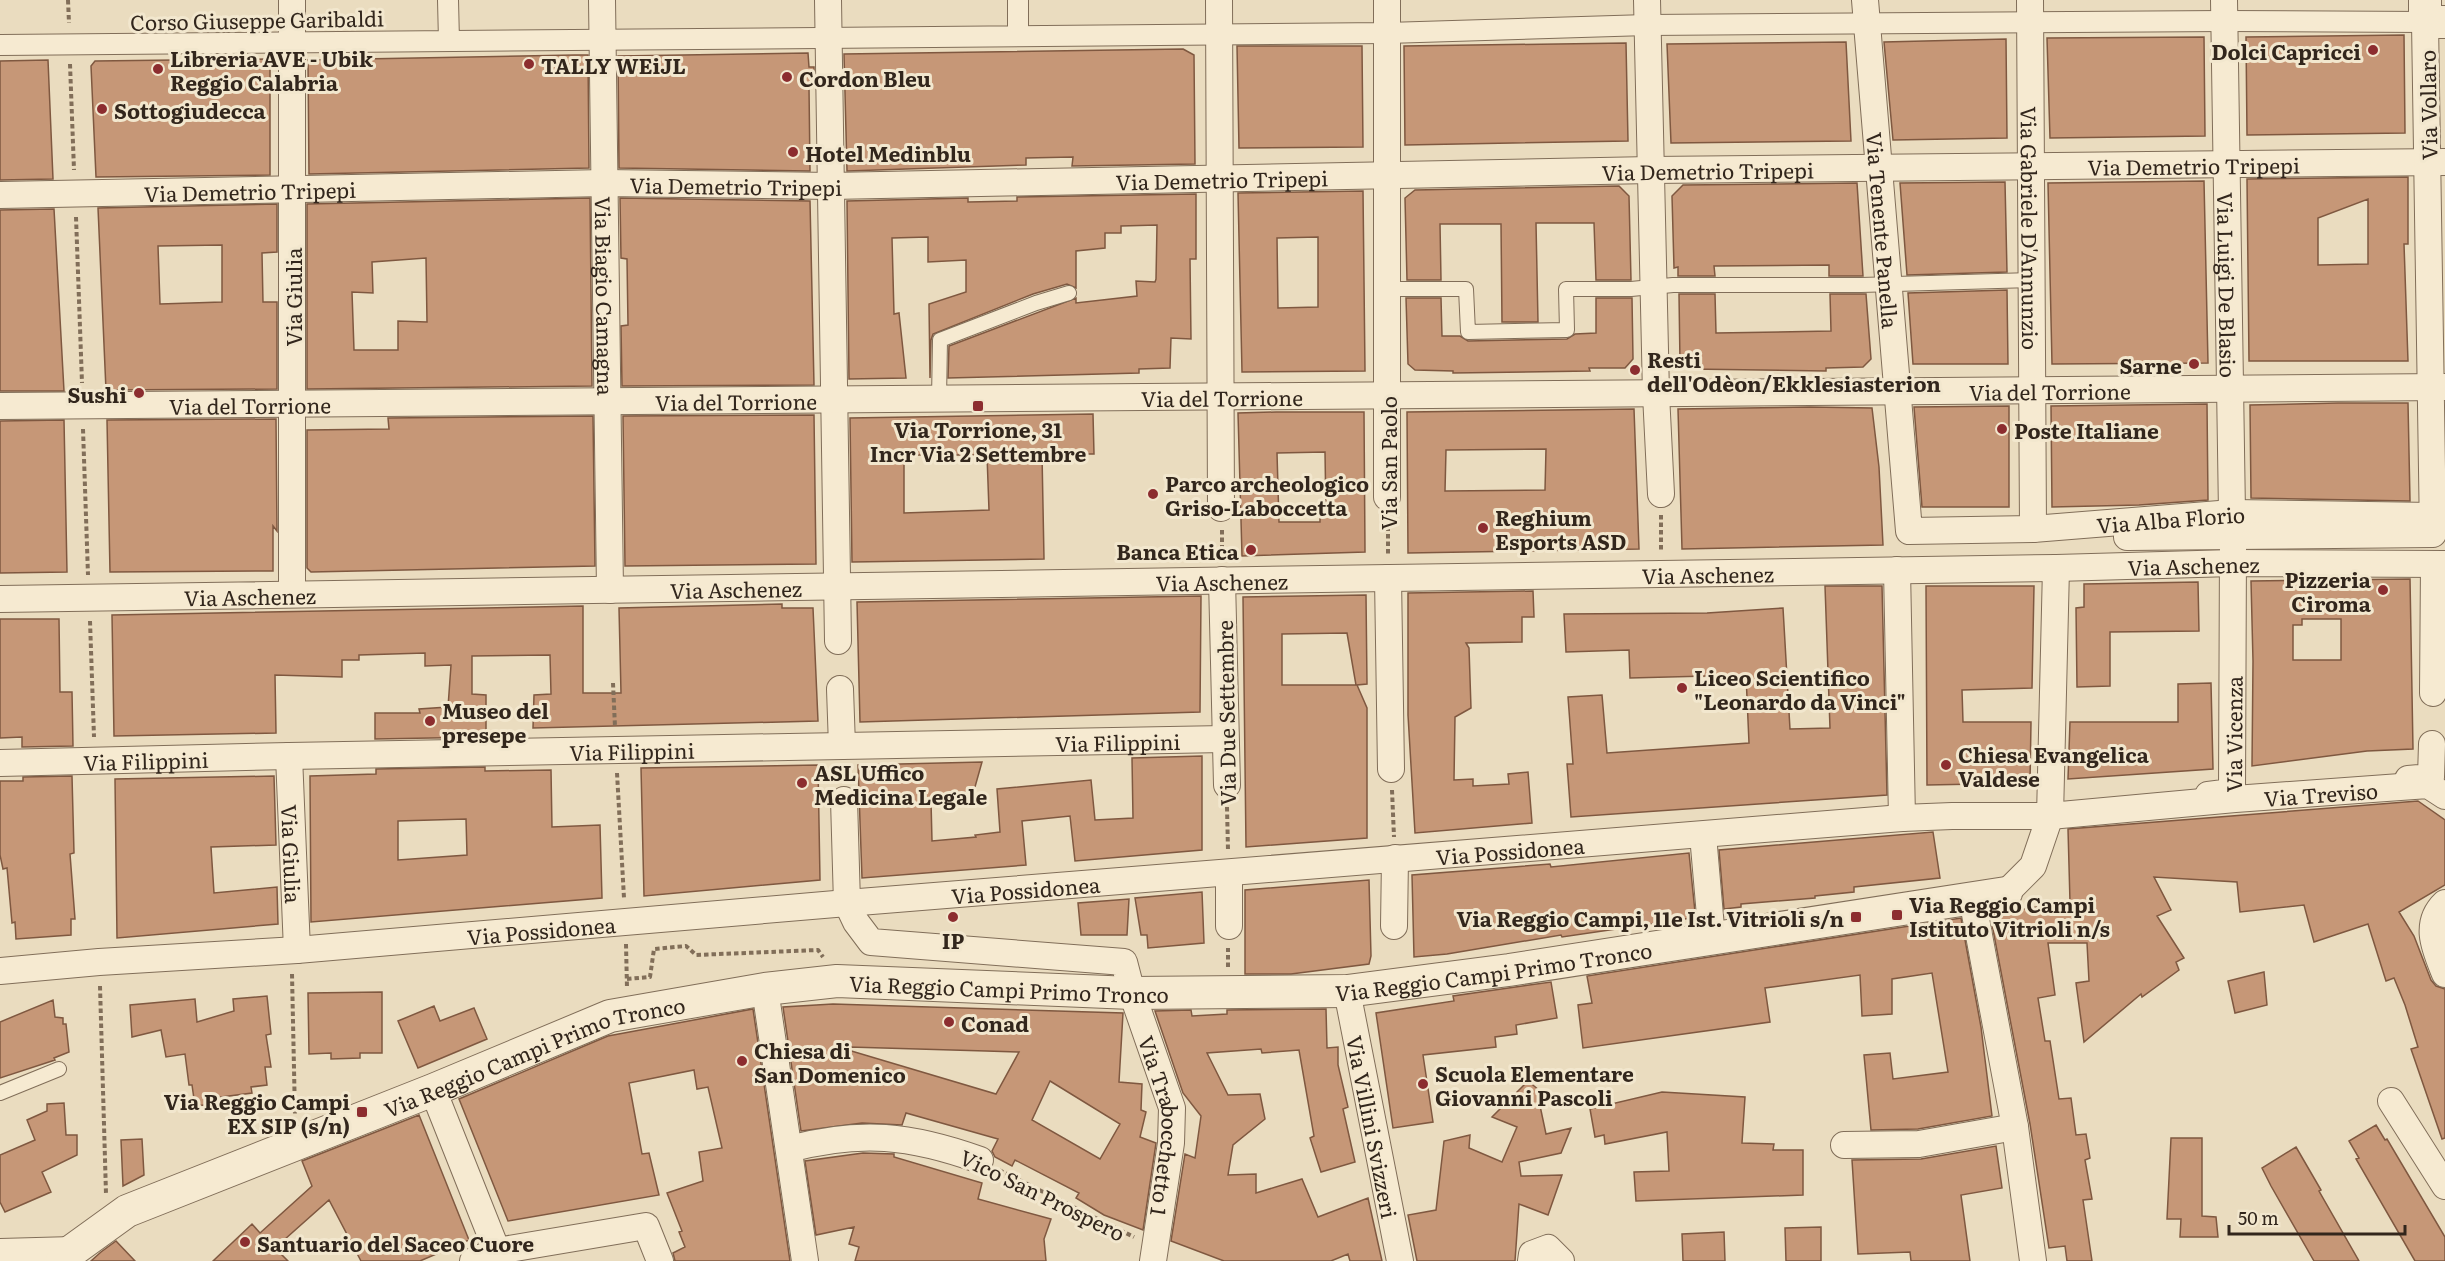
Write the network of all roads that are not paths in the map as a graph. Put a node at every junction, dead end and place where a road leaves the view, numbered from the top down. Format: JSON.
{"nodes":[{"id":1,"x":292,"y":0,"type":"edge"},
{"id":2,"x":448,"y":0,"type":"edge"},
{"id":3,"x":602,"y":0,"type":"edge"},
{"id":4,"x":828,"y":0,"type":"edge"},
{"id":5,"x":1218,"y":0,"type":"edge"},
{"id":6,"x":1387,"y":0,"type":"edge"},
{"id":7,"x":1647,"y":0,"type":"edge"},
{"id":8,"x":1018,"y":4,"type":"edge"},
{"id":9,"x":2224,"y":10,"type":"edge"},
{"id":10,"x":2030,"y":11,"type":"edge"},
{"id":11,"x":1866,"y":12,"type":"edge"},
{"id":12,"x":2432,"y":15,"type":"edge"},
{"id":13,"x":1647,"y":25,"type":"junction"},
{"id":14,"x":1386,"y":33,"type":"junction"},
{"id":15,"x":1018,"y":35,"type":"junction"},
{"id":16,"x":1219,"y":35,"type":"junction"},
{"id":17,"x":829,"y":38,"type":"junction"},
{"id":18,"x":602,"y":40,"type":"junction"},
{"id":19,"x":449,"y":41,"type":"junction"},
{"id":20,"x":292,"y":43,"type":"junction"},
{"id":21,"x":0,"y":45,"type":"edge"},
{"id":22,"x":2436,"y":162,"type":"edge"},
{"id":23,"x":2228,"y":165,"type":"junction"},
{"id":24,"x":2032,"y":166,"type":"junction"},
{"id":25,"x":1878,"y":168,"type":"junction"},
{"id":26,"x":1651,"y":170,"type":"junction"},
{"id":27,"x":1386,"y":176,"type":"junction"},
{"id":28,"x":1220,"y":180,"type":"junction"},
{"id":29,"x":604,"y":183,"type":"junction"},
{"id":30,"x":831,"y":186,"type":"junction"},
{"id":31,"x":292,"y":189,"type":"junction"},
{"id":32,"x":0,"y":195,"type":"edge"},
{"id":33,"x":2032,"y":280,"type":"junction"},
{"id":34,"x":1888,"y":284,"type":"junction"},
{"id":35,"x":1653,"y":286,"type":"junction"},
{"id":36,"x":1387,"y":289,"type":"junction"},
{"id":37,"x":1069,"y":293,"type":"dead end"},
{"id":38,"x":2438,"y":388,"type":"edge"},
{"id":39,"x":2230,"y":390,"type":"junction"},
{"id":40,"x":2032,"y":391,"type":"junction"},
{"id":41,"x":1898,"y":392,"type":"junction"},
{"id":42,"x":1656,"y":394,"type":"junction"},
{"id":43,"x":1387,"y":396,"type":"junction"},
{"id":44,"x":1221,"y":397,"type":"junction"},
{"id":45,"x":939,"y":399,"type":"junction"},
{"id":46,"x":834,"y":400,"type":"junction"},
{"id":47,"x":607,"y":402,"type":"junction"},
{"id":48,"x":292,"y":404,"type":"junction"},
{"id":49,"x":0,"y":406,"type":"edge"},
{"id":50,"x":1661,"y":494,"type":"road end"},
{"id":51,"x":1387,"y":497,"type":"road end"},
{"id":52,"x":1221,"y":508,"type":"road end"},
{"id":53,"x":2232,"y":524,"type":"junction"},
{"id":54,"x":2033,"y":529,"type":"junction"},
{"id":55,"x":2233,"y":563,"type":"junction"},
{"id":56,"x":2440,"y":564,"type":"edge"},
{"id":57,"x":2056,"y":568,"type":"junction"},
{"id":58,"x":1896,"y":570,"type":"junction"},
{"id":59,"x":1388,"y":578,"type":"junction"},
{"id":60,"x":1222,"y":580,"type":"junction"},
{"id":61,"x":837,"y":586,"type":"junction"},
{"id":62,"x":610,"y":590,"type":"junction"},
{"id":63,"x":292,"y":594,"type":"junction"},
{"id":64,"x":0,"y":599,"type":"edge"},
{"id":65,"x":838,"y":641,"type":"dead end"},
{"id":66,"x":840,"y":689,"type":"dead end"},
{"id":67,"x":2433,"y":693,"type":"dead end"},
{"id":68,"x":1225,"y":739,"type":"junction"},
{"id":69,"x":2432,"y":744,"type":"dead end"},
{"id":70,"x":842,"y":746,"type":"junction"},
{"id":71,"x":289,"y":756,"type":"junction"},
{"id":72,"x":0,"y":763,"type":"edge"},
{"id":73,"x":1391,"y":769,"type":"road end"},
{"id":74,"x":1227,"y":785,"type":"road end"},
{"id":75,"x":2232,"y":792,"type":"junction"},
{"id":76,"x":2445,"y":796,"type":"edge"},
{"id":77,"x":844,"y":800,"type":"dead end"},
{"id":78,"x":2050,"y":816,"type":"junction"},
{"id":79,"x":1902,"y":819,"type":"junction"},
{"id":80,"x":1703,"y":835,"type":"junction"},
{"id":81,"x":1395,"y":858,"type":"junction"},
{"id":82,"x":1229,"y":873,"type":"junction"},
{"id":83,"x":2006,"y":892,"type":"joint"},
{"id":84,"x":1972,"y":898,"type":"junction"},
{"id":85,"x":847,"y":903,"type":"junction"},
{"id":86,"x":2445,"y":903,"type":"edge"},
{"id":87,"x":1228,"y":926,"type":"road end"},
{"id":88,"x":1394,"y":926,"type":"dead end"},
{"id":89,"x":1712,"y":939,"type":"junction"},
{"id":90,"x":297,"y":950,"type":"junction"},
{"id":91,"x":0,"y":971,"type":"edge"},
{"id":92,"x":2445,"y":974,"type":"edge"},
{"id":93,"x":765,"y":989,"type":"junction"},
{"id":94,"x":1347,"y":991,"type":"junction"},
{"id":95,"x":1132,"y":993,"type":"junction"},
{"id":96,"x":58,"y":1070,"type":"dead end"},
{"id":97,"x":432,"y":1090,"type":"junction"},
{"id":98,"x":0,"y":1093,"type":"edge"},
{"id":99,"x":2391,"y":1101,"type":"dead end"},
{"id":100,"x":2015,"y":1128,"type":"junction"},
{"id":101,"x":1844,"y":1145,"type":"dead end"},
{"id":102,"x":789,"y":1149,"type":"junction"},
{"id":103,"x":980,"y":1160,"type":"road end"},
{"id":104,"x":2445,"y":1186,"type":"edge"},
{"id":105,"x":497,"y":1251,"type":"junction"},
{"id":106,"x":0,"y":1252,"type":"edge"},
{"id":107,"x":1155,"y":1252,"type":"edge"},
{"id":108,"x":68,"y":1256,"type":"edge"},
{"id":109,"x":473,"y":1261,"type":"edge"},
{"id":110,"x":660,"y":1261,"type":"edge"},
{"id":111,"x":805,"y":1261,"type":"edge"},
{"id":112,"x":1400,"y":1261,"type":"edge"},
{"id":113,"x":1531,"y":1261,"type":"edge"},
{"id":114,"x":1561,"y":1261,"type":"edge"},
{"id":115,"x":2033,"y":1261,"type":"edge"}],
"edges":[{"from":1,"to":20,"type":"street","name":"Via Giulia"},
{"from":2,"to":19,"type":"street"},
{"from":3,"to":18,"type":"street","name":"Via Biagio Camagna"},
{"from":4,"to":17,"type":"street"},
{"from":5,"to":16,"type":"street"},
{"from":6,"to":14,"type":"street","name":"Via San Paolo"},
{"from":7,"to":13,"type":"street"},
{"from":8,"to":15,"type":"street"},
{"from":9,"to":10,"type":"street","name":"Corso Giuseppe Garibaldi"},
{"from":9,"to":12,"type":"street","name":"Corso Giuseppe Garibaldi"},
{"from":9,"to":23,"type":"street","name":"Via Luigi De Blasio"},
{"from":10,"to":11,"type":"street","name":"Corso Giuseppe Garibaldi"},
{"from":10,"to":24,"type":"street","name":"Via Gabriele D'Annunzio"},
{"from":11,"to":13,"type":"street","name":"Corso Giuseppe Garibaldi"},
{"from":11,"to":25,"type":"street","name":"Via Tenente Panella"},
{"from":12,"to":22,"type":"street","name":"Via Vollaro"},
{"from":13,"to":14,"type":"street","name":"Corso Giuseppe Garibaldi"},
{"from":13,"to":26,"type":"street"},
{"from":14,"to":16,"type":"street","name":"Corso Giuseppe Garibaldi"},
{"from":14,"to":27,"type":"street","name":"Via San Paolo"},
{"from":15,"to":16,"type":"street","name":"Corso Giuseppe Garibaldi"},
{"from":15,"to":17,"type":"street","name":"Corso Giuseppe Garibaldi"},
{"from":16,"to":28,"type":"street"},
{"from":17,"to":18,"type":"street","name":"Corso Giuseppe Garibaldi"},
{"from":17,"to":30,"type":"street"},
{"from":18,"to":19,"type":"street","name":"Corso Giuseppe Garibaldi"},
{"from":18,"to":29,"type":"street","name":"Via Biagio Camagna"},
{"from":19,"to":20,"type":"street","name":"Corso Giuseppe Garibaldi"},
{"from":20,"to":21,"type":"street","name":"Corso Giuseppe Garibaldi"},
{"from":20,"to":31,"type":"street","name":"Via Giulia"},
{"from":22,"to":23,"type":"street","name":"Via Demetrio Tripepi"},
{"from":22,"to":38,"type":"street","name":"Via Vollaro"},
{"from":23,"to":24,"type":"street","name":"Via Demetrio Tripepi"},
{"from":23,"to":39,"type":"street","name":"Via Luigi De Blasio"},
{"from":24,"to":25,"type":"street","name":"Via Demetrio Tripepi"},
{"from":24,"to":33,"type":"street","name":"Via Gabriele D'Annunzio"},
{"from":25,"to":26,"type":"street","name":"Via Demetrio Tripepi"},
{"from":25,"to":34,"type":"street","name":"Via Tenente Panella"},
{"from":26,"to":27,"type":"street","name":"Via Demetrio Tripepi"},
{"from":26,"to":35,"type":"street"},
{"from":27,"to":28,"type":"street","name":"Via Demetrio Tripepi"},
{"from":27,"to":36,"type":"street","name":"Via San Paolo"},
{"from":28,"to":30,"type":"street","name":"Via Demetrio Tripepi"},
{"from":28,"to":44,"type":"street"},
{"from":29,"to":30,"type":"street","name":"Via Demetrio Tripepi"},
{"from":29,"to":31,"type":"street","name":"Via Demetrio Tripepi"},
{"from":29,"to":47,"type":"street","name":"Via Biagio Camagna"},
{"from":30,"to":46,"type":"street"},
{"from":31,"to":32,"type":"street","name":"Via Demetrio Tripepi"},
{"from":31,"to":48,"type":"street","name":"Via Giulia"},
{"from":33,"to":34,"type":"lane"},
{"from":33,"to":40,"type":"street","name":"Via Gabriele D'Annunzio"},
{"from":34,"to":35,"type":"lane"},
{"from":34,"to":41,"type":"street","name":"Via Tenente Panella"},
{"from":35,"to":36,"type":"lane"},
{"from":35,"to":42,"type":"street"},
{"from":36,"to":43,"type":"street","name":"Via San Paolo"},
{"from":37,"to":45,"type":"lane"},
{"from":38,"to":39,"type":"street","name":"Via del Torrione"},
{"from":38,"to":53,"type":"street","name":"Via Vollaro"},
{"from":39,"to":40,"type":"street","name":"Via del Torrione"},
{"from":39,"to":53,"type":"street","name":"Via Luigi De Blasio"},
{"from":40,"to":41,"type":"street","name":"Via del Torrione"},
{"from":40,"to":54,"type":"street","name":"Via Gabriele D'Annunzio"},
{"from":41,"to":42,"type":"street","name":"Via del Torrione"},
{"from":41,"to":54,"type":"street","name":"Via Tenente Panella"},
{"from":42,"to":43,"type":"street","name":"Via del Torrione"},
{"from":42,"to":50,"type":"street"},
{"from":43,"to":44,"type":"street","name":"Via del Torrione"},
{"from":43,"to":51,"type":"street","name":"Via San Paolo"},
{"from":44,"to":45,"type":"street","name":"Via del Torrione"},
{"from":44,"to":52,"type":"street"},
{"from":45,"to":46,"type":"street","name":"Via del Torrione"},
{"from":46,"to":47,"type":"street","name":"Via del Torrione"},
{"from":46,"to":61,"type":"street"},
{"from":47,"to":48,"type":"street","name":"Via del Torrione"},
{"from":47,"to":62,"type":"street","name":"Via Biagio Camagna"},
{"from":48,"to":49,"type":"street","name":"Via del Torrione"},
{"from":48,"to":63,"type":"street","name":"Via Giulia"},
{"from":53,"to":54,"type":"street"},
{"from":53,"to":55,"type":"street","name":"Via Luigi De Blasio"},
{"from":55,"to":56,"type":"street","name":"Via Aschenez"},
{"from":55,"to":57,"type":"street","name":"Via Aschenez"},
{"from":55,"to":75,"type":"street","name":"Via Vicenza"},
{"from":56,"to":67,"type":"street"},
{"from":57,"to":58,"type":"street","name":"Via Aschenez"},
{"from":57,"to":78,"type":"street"},
{"from":58,"to":59,"type":"street","name":"Via Aschenez"},
{"from":58,"to":79,"type":"street"},
{"from":59,"to":60,"type":"street","name":"Via Aschenez"},
{"from":59,"to":73,"type":"street"},
{"from":60,"to":61,"type":"street","name":"Via Aschenez"},
{"from":60,"to":68,"type":"street","name":"Via Due Settembre"},
{"from":61,"to":62,"type":"street","name":"Via Aschenez"},
{"from":61,"to":65,"type":"street"},
{"from":62,"to":63,"type":"street","name":"Via Aschenez"},
{"from":63,"to":64,"type":"street","name":"Via Aschenez"},
{"from":66,"to":70,"type":"street"},
{"from":68,"to":70,"type":"street","name":"Via Filippini"},
{"from":68,"to":74,"type":"street","name":"Via Due Settembre"},
{"from":69,"to":75,"type":"street"},
{"from":70,"to":71,"type":"street","name":"Via Filippini"},
{"from":71,"to":72,"type":"street","name":"Via Filippini"},
{"from":71,"to":90,"type":"street","name":"Via Giulia"},
{"from":75,"to":78,"type":"street","name":"Via Vicenza"},
{"from":76,"to":78,"type":"street","name":"Via Treviso"},
{"from":77,"to":85,"type":"street"},
{"from":78,"to":79,"type":"street","name":"Via Possidonea"},
{"from":78,"to":83,"type":"street"},
{"from":79,"to":80,"type":"street","name":"Via Possidonea"},
{"from":80,"to":81,"type":"street","name":"Via Possidonea"},
{"from":80,"to":89,"type":"street"},
{"from":81,"to":82,"type":"street","name":"Via Possidonea"},
{"from":81,"to":88,"type":"street"},
{"from":82,"to":85,"type":"street","name":"Via Possidonea"},
{"from":82,"to":87,"type":"street"},
{"from":83,"to":84,"type":"street","name":"Via Reggio Campi Primo Tronco"},
{"from":84,"to":89,"type":"street","name":"Via Reggio Campi Primo Tronco"},
{"from":84,"to":100,"type":"street"},
{"from":85,"to":90,"type":"street","name":"Via Possidonea"},
{"from":85,"to":95,"type":"street","name":"Via Trabocchetto 1"},
{"from":86,"to":92,"type":"street"},
{"from":89,"to":94,"type":"street","name":"Via Reggio Campi Primo Tronco"},
{"from":90,"to":91,"type":"street","name":"Via Possidonea"},
{"from":93,"to":95,"type":"street","name":"Via Reggio Campi Primo Tronco"},
{"from":93,"to":97,"type":"street","name":"Via Reggio Campi Primo Tronco"},
{"from":93,"to":102,"type":"street"},
{"from":94,"to":95,"type":"street","name":"Via Reggio Campi Primo Tronco"},
{"from":94,"to":112,"type":"street","name":"Via Villini Svizzeri"},
{"from":95,"to":107,"type":"street","name":"Via Trabocchetto 1"},
{"from":96,"to":98,"type":"lane"},
{"from":97,"to":105,"type":"street"},
{"from":97,"to":108,"type":"street","name":"Via Reggio Campi Primo Tronco"},
{"from":99,"to":104,"type":"street"},
{"from":100,"to":101,"type":"street"},
{"from":100,"to":115,"type":"street"},
{"from":102,"to":103,"type":"street","name":"Vico San Prospero"},
{"from":102,"to":111,"type":"street"},
{"from":105,"to":109,"type":"street"},
{"from":105,"to":110,"type":"street"},
{"from":106,"to":108,"type":"street"},
{"from":113,"to":114,"type":"street"}]}
